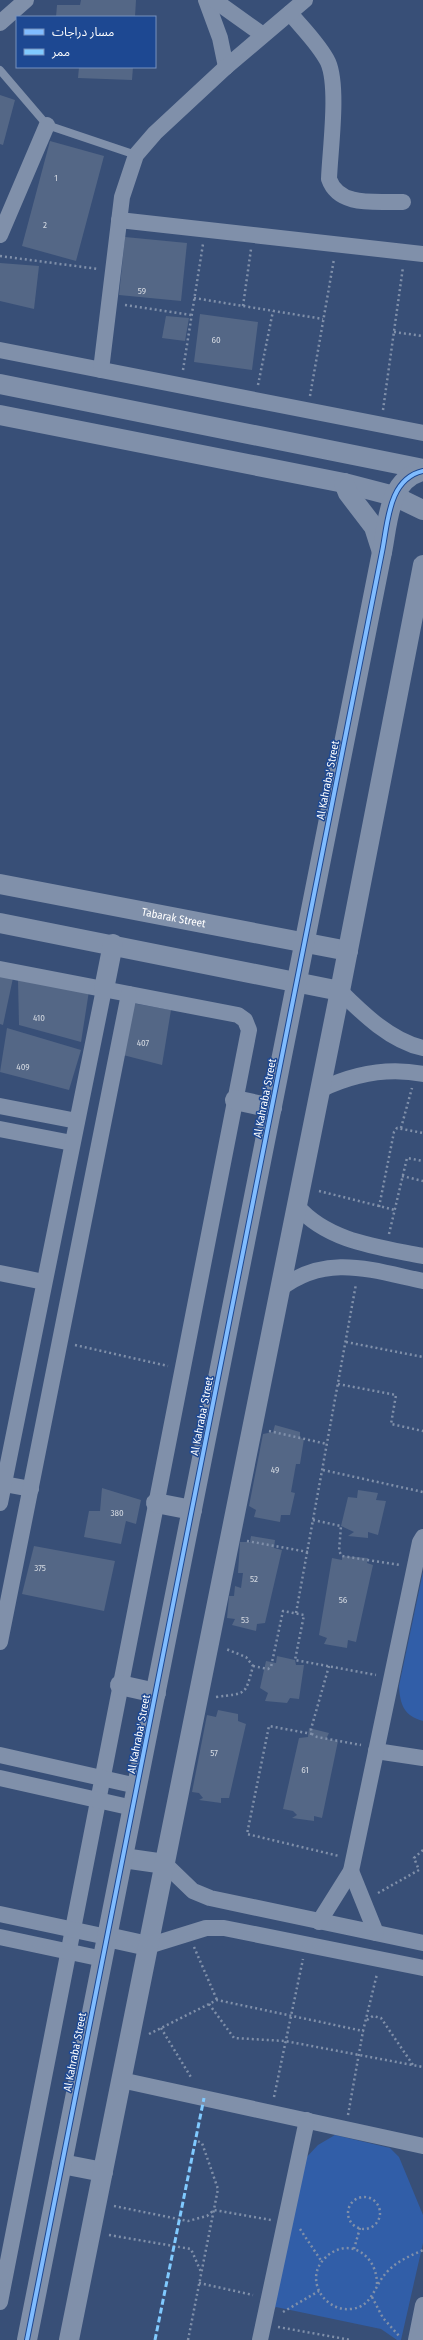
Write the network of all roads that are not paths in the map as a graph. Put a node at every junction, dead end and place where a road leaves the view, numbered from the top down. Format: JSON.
{"nodes":[{"id":1,"x":26,"y":0,"type":"edge"},
{"id":2,"x":206,"y":0,"type":"edge"},
{"id":3,"x":214,"y":0,"type":"edge"},
{"id":4,"x":305,"y":0,"type":"edge"},
{"id":5,"x":290,"y":13,"type":"junction"},
{"id":6,"x":241,"y":20,"type":"junction"},
{"id":7,"x":0,"y":23,"type":"edge"},
{"id":8,"x":263,"y":35,"type":"junction"},
{"id":9,"x":220,"y":38,"type":"junction"},
{"id":10,"x":226,"y":67,"type":"junction"},
{"id":11,"x":0,"y":70,"type":"edge"},
{"id":12,"x":47,"y":125,"type":"junction"},
{"id":13,"x":136,"y":155,"type":"junction"},
{"id":14,"x":7,"y":202,"type":"edge"},
{"id":15,"x":403,"y":202,"type":"dead end"},
{"id":16,"x":119,"y":220,"type":"junction"},
{"id":17,"x":0,"y":234,"type":"edge"},
{"id":18,"x":423,"y":254,"type":"edge"},
{"id":19,"x":0,"y":350,"type":"edge"},
{"id":20,"x":101,"y":370,"type":"junction"},
{"id":21,"x":0,"y":384,"type":"edge"},
{"id":22,"x":0,"y":415,"type":"edge"},
{"id":23,"x":423,"y":433,"type":"edge"},
{"id":24,"x":423,"y":470,"type":"edge"},
{"id":25,"x":344,"y":483,"type":"junction"},
{"id":26,"x":394,"y":496,"type":"junction"},
{"id":27,"x":423,"y":510,"type":"edge"},
{"id":28,"x":382,"y":552,"type":"junction"},
{"id":29,"x":423,"y":565,"type":"edge"},
{"id":30,"x":0,"y":884,"type":"edge"},
{"id":31,"x":0,"y":923,"type":"edge"},
{"id":32,"x":305,"y":942,"type":"junction"},
{"id":33,"x":113,"y":944,"type":"junction"},
{"id":34,"x":348,"y":951,"type":"junction"},
{"id":35,"x":0,"y":969,"type":"edge"},
{"id":36,"x":297,"y":982,"type":"junction"},
{"id":37,"x":104,"y":989,"type":"junction"},
{"id":38,"x":340,"y":992,"type":"junction"},
{"id":39,"x":129,"y":994,"type":"junction"},
{"id":40,"x":423,"y":1048,"type":"edge"},
{"id":41,"x":420,"y":1074,"type":"edge"},
{"id":42,"x":320,"y":1090,"type":"junction"},
{"id":43,"x":235,"y":1100,"type":"junction"},
{"id":44,"x":0,"y":1106,"type":"edge"},
{"id":45,"x":272,"y":1108,"type":"junction"},
{"id":46,"x":77,"y":1121,"type":"junction"},
{"id":47,"x":0,"y":1129,"type":"edge"},
{"id":48,"x":72,"y":1143,"type":"junction"},
{"id":49,"x":297,"y":1206,"type":"junction"},
{"id":50,"x":423,"y":1256,"type":"edge"},
{"id":51,"x":0,"y":1273,"type":"edge"},
{"id":52,"x":423,"y":1281,"type":"edge"},
{"id":53,"x":44,"y":1282,"type":"junction"},
{"id":54,"x":280,"y":1289,"type":"junction"},
{"id":55,"x":4,"y":1484,"type":"junction"},
{"id":56,"x":31,"y":1489,"type":"junction"},
{"id":57,"x":0,"y":1503,"type":"edge"},
{"id":58,"x":156,"y":1503,"type":"junction"},
{"id":59,"x":192,"y":1510,"type":"junction"},
{"id":60,"x":423,"y":1537,"type":"edge"},
{"id":61,"x":0,"y":1642,"type":"edge"},
{"id":62,"x":120,"y":1685,"type":"junction"},
{"id":63,"x":156,"y":1693,"type":"junction"},
{"id":64,"x":376,"y":1749,"type":"junction"},
{"id":65,"x":0,"y":1755,"type":"edge"},
{"id":66,"x":423,"y":1758,"type":"edge"},
{"id":67,"x":0,"y":1778,"type":"edge"},
{"id":68,"x":102,"y":1778,"type":"junction"},
{"id":69,"x":137,"y":1786,"type":"junction"},
{"id":70,"x":98,"y":1800,"type":"junction"},
{"id":71,"x":133,"y":1808,"type":"junction"},
{"id":72,"x":123,"y":1858,"type":"junction"},
{"id":73,"x":165,"y":1864,"type":"junction"},
{"id":74,"x":352,"y":1865,"type":"junction"},
{"id":75,"x":0,"y":1914,"type":"edge"},
{"id":76,"x":319,"y":1922,"type":"junction"},
{"id":77,"x":73,"y":1929,"type":"junction"},
{"id":78,"x":376,"y":1933,"type":"junction"},
{"id":79,"x":0,"y":1937,"type":"edge"},
{"id":80,"x":107,"y":1937,"type":"junction"},
{"id":81,"x":423,"y":1943,"type":"edge"},
{"id":82,"x":148,"y":1946,"type":"junction"},
{"id":83,"x":68,"y":1951,"type":"junction"},
{"id":84,"x":103,"y":1959,"type":"junction"},
{"id":85,"x":423,"y":1968,"type":"edge"},
{"id":86,"x":121,"y":2080,"type":"junction"},
{"id":87,"x":306,"y":2120,"type":"junction"},
{"id":88,"x":423,"y":2146,"type":"edge"},
{"id":89,"x":62,"y":2164,"type":"junction"},
{"id":90,"x":103,"y":2172,"type":"junction"},
{"id":91,"x":0,"y":2302,"type":"edge"},
{"id":92,"x":423,"y":2305,"type":"edge"},
{"id":93,"x":27,"y":2340,"type":"edge"},
{"id":94,"x":69,"y":2340,"type":"edge"},
{"id":95,"x":260,"y":2340,"type":"edge"},
{"id":96,"x":416,"y":2340,"type":"edge"}],
"edges":[{"from":1,"to":7,"type":"street"},
{"from":2,"to":9,"type":"street"},
{"from":3,"to":6,"type":"street"},
{"from":4,"to":5,"type":"street"},
{"from":5,"to":8,"type":"street"},
{"from":5,"to":15,"type":"street"},
{"from":6,"to":8,"type":"street"},
{"from":6,"to":9,"type":"street"},
{"from":8,"to":10,"type":"street"},
{"from":9,"to":10,"type":"street"},
{"from":10,"to":13,"type":"street"},
{"from":11,"to":12,"type":"lane"},
{"from":12,"to":13,"type":"lane"},
{"from":12,"to":14,"type":"street"},
{"from":13,"to":16,"type":"street"},
{"from":14,"to":17,"type":"street"},
{"from":16,"to":18,"type":"street"},
{"from":16,"to":20,"type":"street"},
{"from":19,"to":20,"type":"street"},
{"from":20,"to":23,"type":"street"},
{"from":21,"to":24,"type":"street"},
{"from":22,"to":25,"type":"street"},
{"from":24,"to":26,"type":"street"},
{"from":25,"to":26,"type":"street"},
{"from":25,"to":28,"type":"street"},
{"from":26,"to":27,"type":"street"},
{"from":26,"to":28,"type":"street","name":"Al Kahraba' Street"},
{"from":28,"to":32,"type":"street","name":"Al Kahraba' Street"},
{"from":29,"to":34,"type":"street"},
{"from":30,"to":32,"type":"street","name":"Tabarak Street"},
{"from":31,"to":33,"type":"street"},
{"from":32,"to":34,"type":"street","name":"Tabarak Street"},
{"from":32,"to":36,"type":"street","name":"Al Kahraba' Street"},
{"from":33,"to":36,"type":"street"},
{"from":33,"to":37,"type":"street"},
{"from":34,"to":38,"type":"street"},
{"from":35,"to":37,"type":"street"},
{"from":36,"to":38,"type":"street"},
{"from":36,"to":45,"type":"street","name":"Al Kahraba' Street"},
{"from":37,"to":39,"type":"street"},
{"from":37,"to":46,"type":"street"},
{"from":38,"to":40,"type":"street"},
{"from":38,"to":42,"type":"street"},
{"from":39,"to":43,"type":"street"},
{"from":39,"to":56,"type":"street"},
{"from":41,"to":42,"type":"street"},
{"from":42,"to":49,"type":"street"},
{"from":43,"to":45,"type":"street"},
{"from":43,"to":58,"type":"street"},
{"from":44,"to":46,"type":"street"},
{"from":45,"to":59,"type":"street","name":"Al Kahraba' Street"},
{"from":46,"to":48,"type":"street"},
{"from":47,"to":48,"type":"street"},
{"from":48,"to":53,"type":"street"},
{"from":49,"to":50,"type":"street"},
{"from":49,"to":54,"type":"street"},
{"from":51,"to":53,"type":"street"},
{"from":52,"to":54,"type":"street"},
{"from":53,"to":55,"type":"street"},
{"from":54,"to":73,"type":"street"},
{"from":55,"to":56,"type":"street"},
{"from":55,"to":57,"type":"street"},
{"from":56,"to":61,"type":"street"},
{"from":58,"to":59,"type":"street"},
{"from":58,"to":62,"type":"street"},
{"from":59,"to":63,"type":"street","name":"Al Kahraba' Street"},
{"from":60,"to":64,"type":"street"},
{"from":62,"to":63,"type":"street"},
{"from":62,"to":68,"type":"street"},
{"from":63,"to":69,"type":"street","name":"Al Kahraba' Street"},
{"from":64,"to":66,"type":"street"},
{"from":64,"to":74,"type":"street"},
{"from":65,"to":68,"type":"street"},
{"from":67,"to":70,"type":"street"},
{"from":68,"to":69,"type":"street"},
{"from":68,"to":70,"type":"street"},
{"from":69,"to":71,"type":"street","name":"Al Kahraba' Street"},
{"from":70,"to":71,"type":"street"},
{"from":70,"to":77,"type":"street"},
{"from":71,"to":72,"type":"street","name":"Al Kahraba' Street"},
{"from":72,"to":73,"type":"street"},
{"from":72,"to":80,"type":"street","name":"Al Kahraba' Street"},
{"from":73,"to":76,"type":"street"},
{"from":73,"to":82,"type":"street"},
{"from":74,"to":76,"type":"street"},
{"from":74,"to":78,"type":"street"},
{"from":75,"to":77,"type":"street"},
{"from":76,"to":78,"type":"street"},
{"from":77,"to":80,"type":"street"},
{"from":77,"to":83,"type":"street"},
{"from":78,"to":81,"type":"street"},
{"from":79,"to":83,"type":"street"},
{"from":80,"to":82,"type":"street"},
{"from":80,"to":84,"type":"street","name":"Al Kahraba' Street"},
{"from":82,"to":85,"type":"street"},
{"from":82,"to":86,"type":"street"},
{"from":83,"to":84,"type":"street"},
{"from":83,"to":91,"type":"street"},
{"from":84,"to":89,"type":"street","name":"Al Kahraba' Street"},
{"from":86,"to":87,"type":"street"},
{"from":86,"to":90,"type":"street"},
{"from":87,"to":88,"type":"street"},
{"from":87,"to":95,"type":"street"},
{"from":89,"to":90,"type":"street"},
{"from":89,"to":93,"type":"street","name":"Al Kahraba' Street"},
{"from":90,"to":94,"type":"street"},
{"from":92,"to":96,"type":"street"}]}
